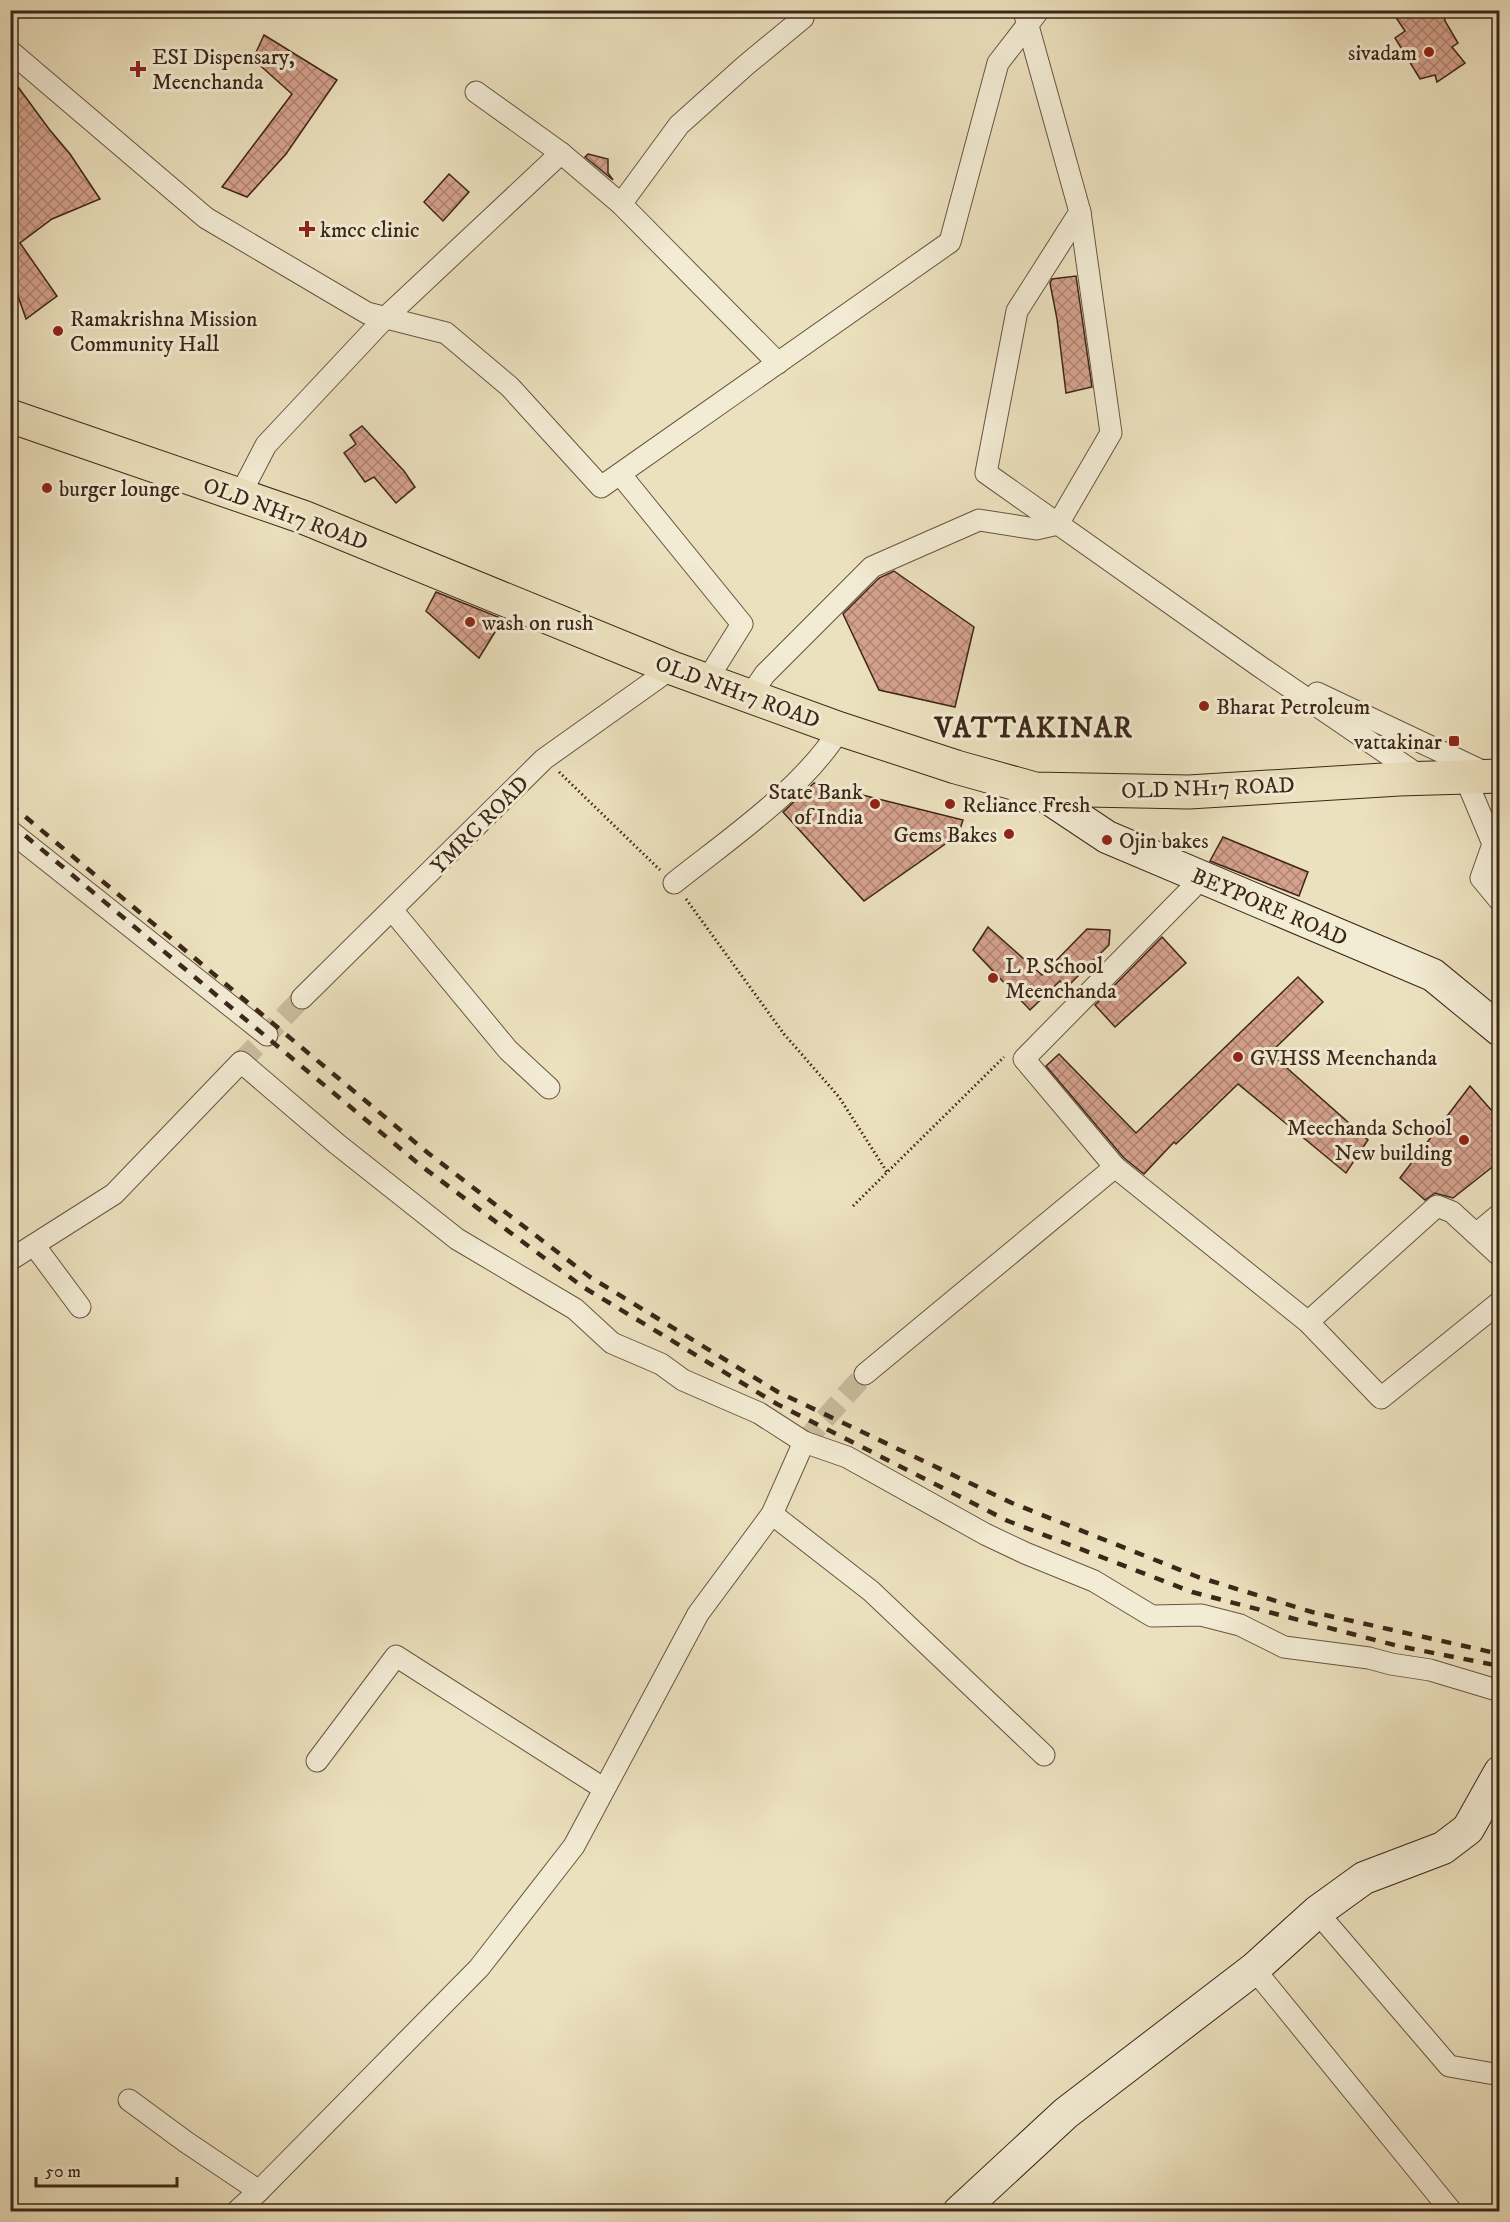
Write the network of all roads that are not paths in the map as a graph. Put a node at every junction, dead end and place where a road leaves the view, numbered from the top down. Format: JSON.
{"nodes":[{"id":1,"x":1030,"y":15,"type":"edge"},
{"id":2,"x":803,"y":18,"type":"dead end"},
{"id":3,"x":10,"y":51,"type":"edge"},
{"id":4,"x":476,"y":92,"type":"dead end"},
{"id":5,"x":561,"y":153,"type":"junction"},
{"id":6,"x":621,"y":204,"type":"junction"},
{"id":7,"x":1080,"y":212,"type":"junction"},
{"id":8,"x":385,"y":318,"type":"junction"},
{"id":9,"x":778,"y":363,"type":"junction"},
{"id":10,"x":10,"y":416,"type":"edge"},
{"id":11,"x":620,"y":474,"type":"junction"},
{"id":12,"x":240,"y":495,"type":"junction"},
{"id":13,"x":1058,"y":524,"type":"junction"},
{"id":14,"x":1259,"y":666,"type":"junction"},
{"id":15,"x":672,"y":668,"type":"junction"},
{"id":16,"x":707,"y":680,"type":"junction"},
{"id":17,"x":750,"y":696,"type":"junction"},
{"id":18,"x":840,"y":729,"type":"junction"},
{"id":19,"x":1485,"y":776,"type":"edge"},
{"id":20,"x":1425,"y":779,"type":"junction"},
{"id":21,"x":1035,"y":789,"type":"junction"},
{"id":22,"x":10,"y":831,"type":"edge"},
{"id":23,"x":1202,"y":878,"type":"junction"},
{"id":24,"x":674,"y":884,"type":"road end"},
{"id":25,"x":1500,"y":901,"type":"edge"},
{"id":26,"x":392,"y":910,"type":"junction"},
{"id":27,"x":302,"y":998,"type":"tunnel mouth"},
{"id":28,"x":1500,"y":1030,"type":"edge"},
{"id":29,"x":267,"y":1035,"type":"dead end"},
{"id":30,"x":549,"y":1089,"type":"dead end"},
{"id":31,"x":1115,"y":1167,"type":"junction"},
{"id":32,"x":1500,"y":1214,"type":"edge"},
{"id":33,"x":1476,"y":1234,"type":"junction"},
{"id":34,"x":34,"y":1245,"type":"junction"},
{"id":35,"x":1500,"y":1256,"type":"edge"},
{"id":36,"x":10,"y":1260,"type":"edge"},
{"id":37,"x":1500,"y":1302,"type":"edge"},
{"id":38,"x":80,"y":1307,"type":"dead end"},
{"id":39,"x":1308,"y":1323,"type":"junction"},
{"id":40,"x":865,"y":1374,"type":"tunnel mouth"},
{"id":41,"x":804,"y":1442,"type":"junction"},
{"id":42,"x":772,"y":1514,"type":"junction"},
{"id":43,"x":1500,"y":1691,"type":"edge"},
{"id":44,"x":1044,"y":1755,"type":"dead end"},
{"id":45,"x":317,"y":1761,"type":"dead end"},
{"id":46,"x":1500,"y":1772,"type":"edge"},
{"id":47,"x":603,"y":1788,"type":"junction"},
{"id":48,"x":1317,"y":1912,"type":"junction"},
{"id":49,"x":1254,"y":1969,"type":"junction"},
{"id":50,"x":1500,"y":2075,"type":"edge"},
{"id":51,"x":129,"y":2100,"type":"dead end"},
{"id":52,"x":259,"y":2191,"type":"junction"},
{"id":53,"x":970,"y":2208,"type":"edge"},
{"id":54,"x":236,"y":2211,"type":"edge"},
{"id":55,"x":1452,"y":2211,"type":"edge"}],
"edges":[{"from":1,"to":7,"type":"street"},
{"from":1,"to":9,"type":"street"},
{"from":2,"to":6,"type":"street"},
{"from":3,"to":8,"type":"street"},
{"from":4,"to":5,"type":"street"},
{"from":5,"to":6,"type":"street"},
{"from":5,"to":8,"type":"street"},
{"from":6,"to":9,"type":"street"},
{"from":7,"to":13,"type":"street"},
{"from":7,"to":13,"type":"street"},
{"from":8,"to":11,"type":"street"},
{"from":8,"to":12,"type":"street"},
{"from":9,"to":11,"type":"street"},
{"from":10,"to":12,"type":"main road","name":"OLD NH17 ROAD"},
{"from":11,"to":16,"type":"street"},
{"from":12,"to":15,"type":"main road","name":"OLD NH17 ROAD"},
{"from":13,"to":14,"type":"street"},
{"from":13,"to":17,"type":"street"},
{"from":14,"to":19,"type":"street"},
{"from":14,"to":20,"type":"street"},
{"from":15,"to":16,"type":"main road","name":"OLD NH17 ROAD"},
{"from":15,"to":26,"type":"street","name":"YMRC ROAD"},
{"from":16,"to":17,"type":"main road","name":"OLD NH17 ROAD"},
{"from":17,"to":18,"type":"main road","name":"OLD NH17 ROAD"},
{"from":18,"to":21,"type":"main road","name":"OLD NH17 ROAD"},
{"from":18,"to":24,"type":"street"},
{"from":19,"to":20,"type":"main road","name":"OLD NH17 ROAD"},
{"from":19,"to":25,"type":"street"},
{"from":20,"to":21,"type":"main road","name":"OLD NH17 ROAD"},
{"from":21,"to":23,"type":"main road","name":"BEYPORE ROAD"},
{"from":22,"to":29,"type":"street"},
{"from":23,"to":28,"type":"main road","name":"BEYPORE ROAD"},
{"from":23,"to":31,"type":"street"},
{"from":26,"to":27,"type":"street","name":"YMRC ROAD"},
{"from":26,"to":30,"type":"street"},
{"from":31,"to":39,"type":"street"},
{"from":31,"to":40,"type":"street"},
{"from":32,"to":33,"type":"street"},
{"from":33,"to":35,"type":"street"},
{"from":33,"to":39,"type":"street"},
{"from":34,"to":36,"type":"street"},
{"from":34,"to":38,"type":"street"},
{"from":34,"to":41,"type":"street"},
{"from":37,"to":39,"type":"street"},
{"from":41,"to":42,"type":"street"},
{"from":41,"to":43,"type":"street"},
{"from":42,"to":44,"type":"street"},
{"from":42,"to":47,"type":"street"},
{"from":45,"to":47,"type":"street"},
{"from":46,"to":48,"type":"main road"},
{"from":47,"to":52,"type":"street"},
{"from":48,"to":49,"type":"main road"},
{"from":48,"to":50,"type":"street"},
{"from":49,"to":53,"type":"main road"},
{"from":49,"to":55,"type":"street"},
{"from":51,"to":52,"type":"street"},
{"from":52,"to":54,"type":"street"}]}
